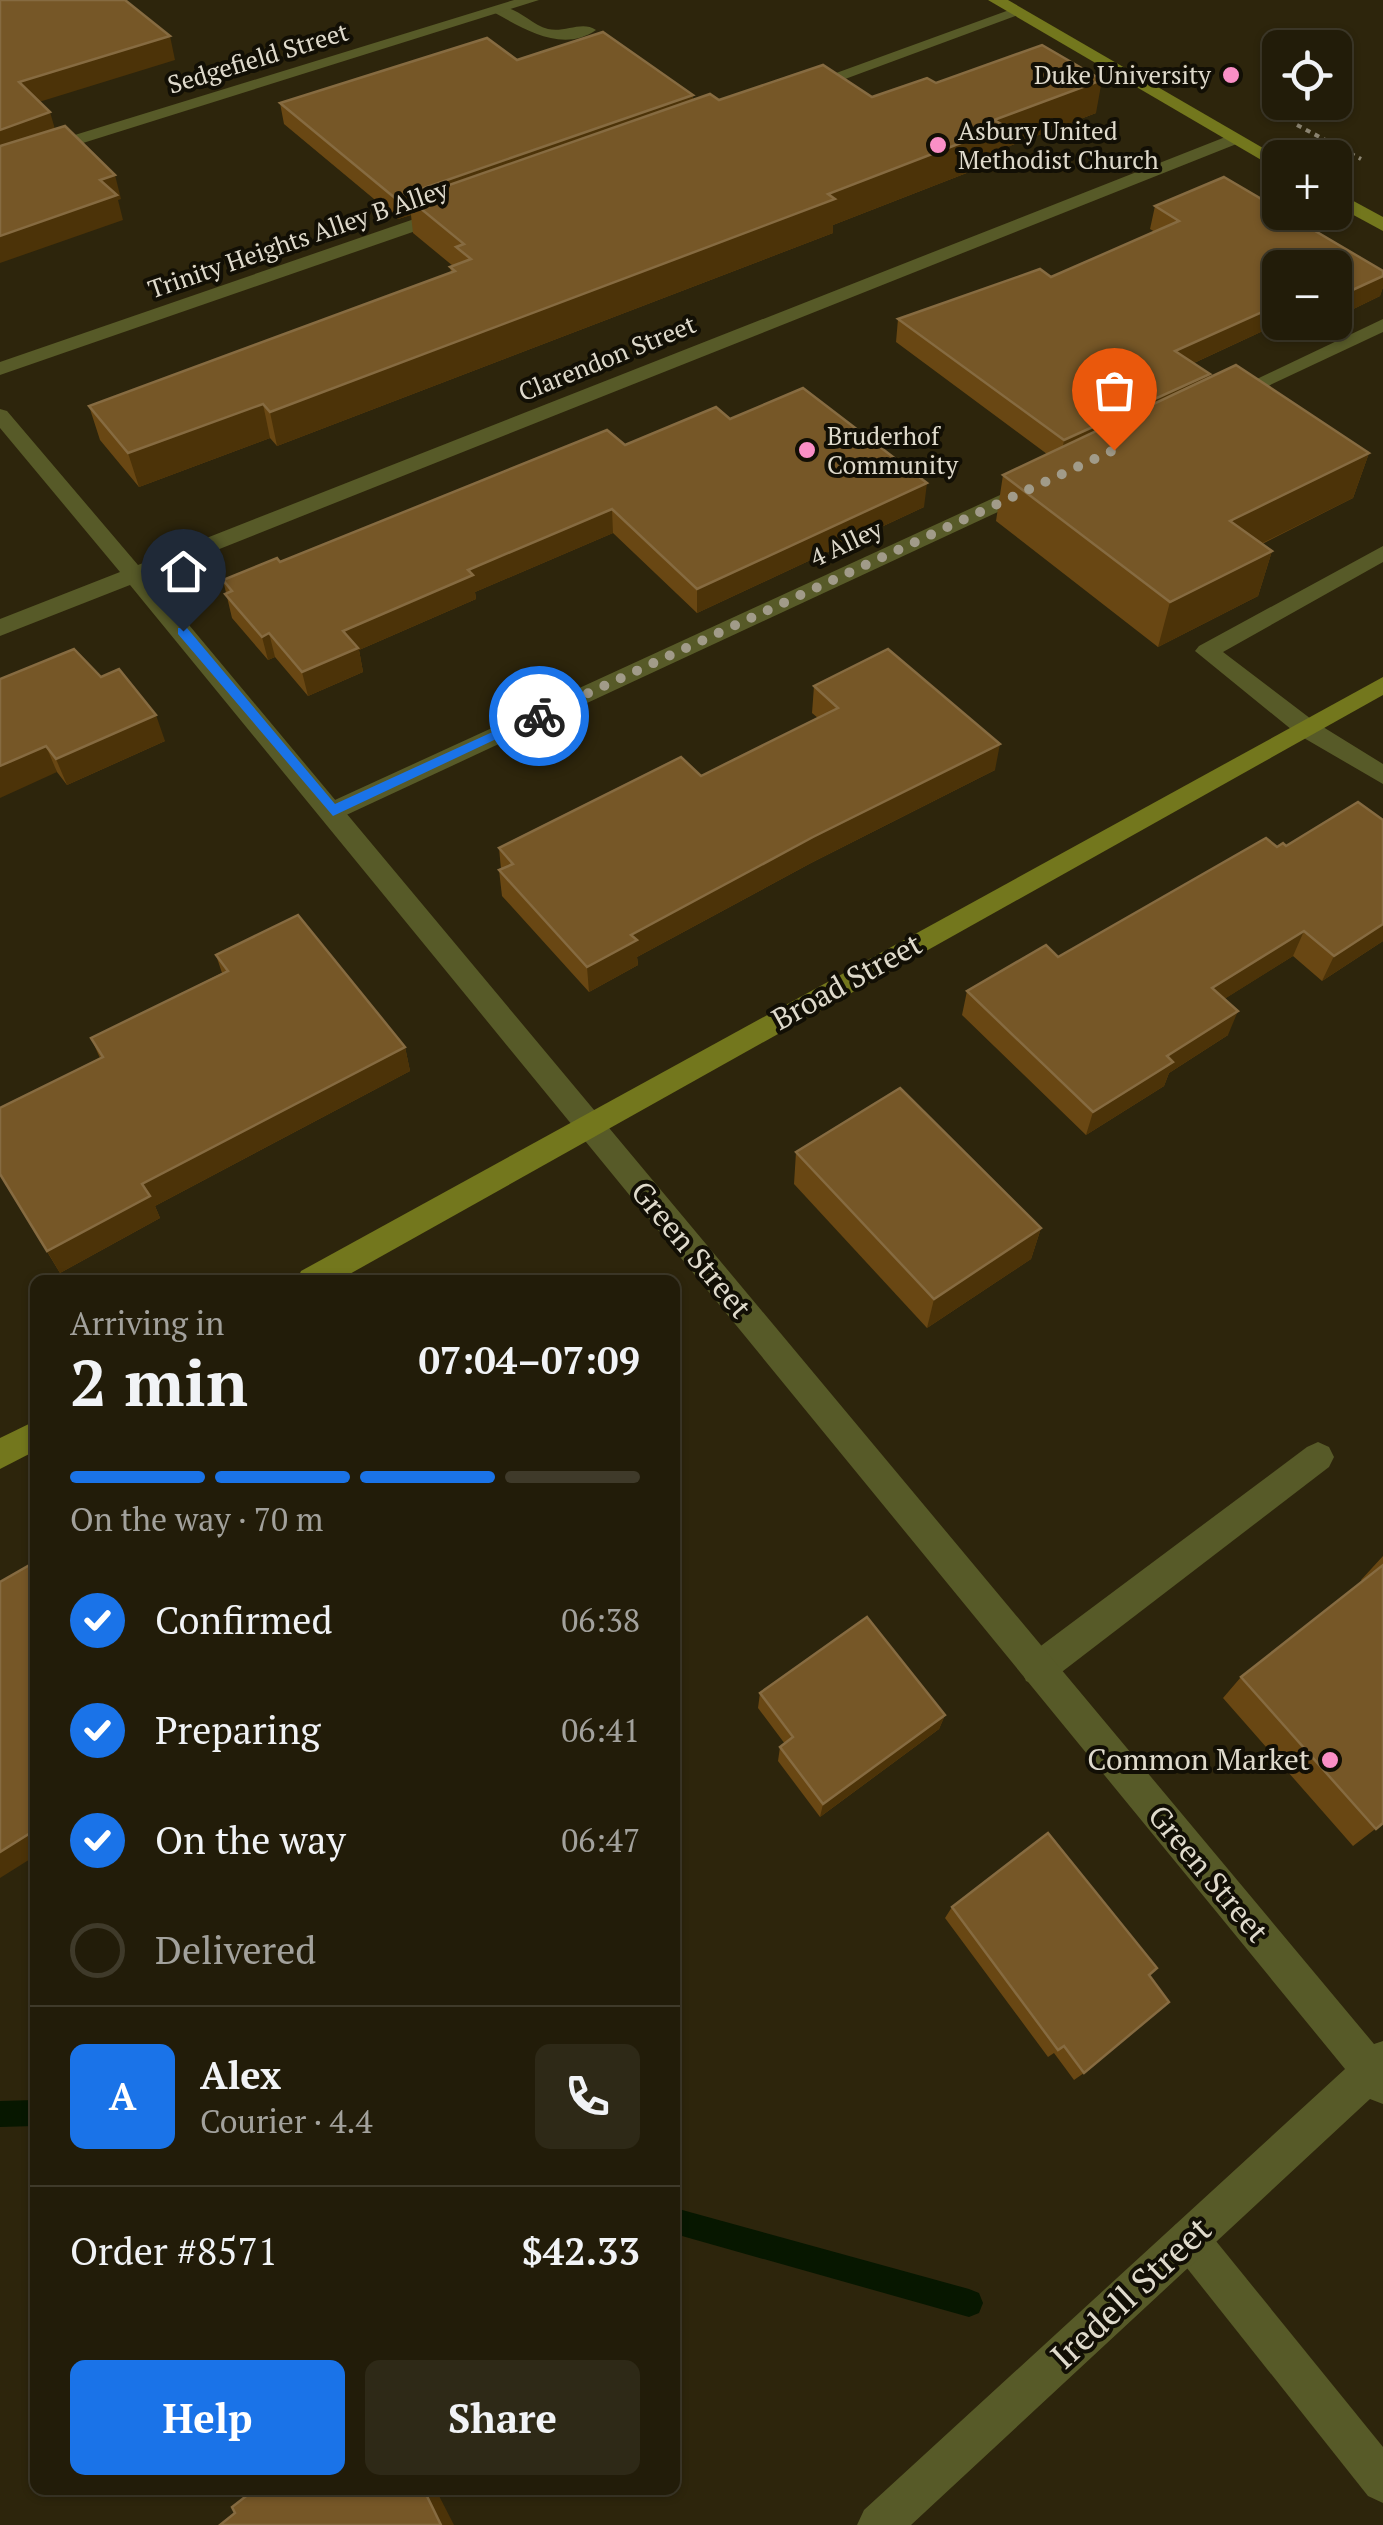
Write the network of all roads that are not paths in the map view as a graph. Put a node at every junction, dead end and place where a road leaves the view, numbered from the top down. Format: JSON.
{"nodes":[{"id":1,"x":531,"y":0,"type":"edge"},
{"id":2,"x":996,"y":0,"type":"edge"},
{"id":3,"x":501,"y":10,"type":"junction"},
{"id":4,"x":1018,"y":12,"type":"junction"},
{"id":5,"x":588,"y":30,"type":"dead end"},
{"id":6,"x":780,"y":97,"type":"edge"},
{"id":7,"x":1233,"y":139,"type":"junction"},
{"id":8,"x":1262,"y":156,"type":"edge"},
{"id":9,"x":0,"y":164,"type":"edge"},
{"id":10,"x":463,"y":208,"type":"edge"},
{"id":11,"x":1352,"y":208,"type":"edge"},
{"id":12,"x":1383,"y":225,"type":"edge"},
{"id":13,"x":1383,"y":326,"type":"edge"},
{"id":14,"x":0,"y":369,"type":"edge"},
{"id":15,"x":1201,"y":410,"type":"edge"},
{"id":16,"x":0,"y":415,"type":"edge"},
{"id":17,"x":1062,"y":474,"type":"edge"},
{"id":18,"x":1383,"y":553,"type":"edge"},
{"id":19,"x":135,"y":574,"type":"junction"},
{"id":20,"x":0,"y":628,"type":"edge"},
{"id":21,"x":1383,"y":684,"type":"edge"},
{"id":22,"x":1306,"y":728,"type":"junction"},
{"id":23,"x":1383,"y":775,"type":"edge"},
{"id":24,"x":333,"y":811,"type":"junction"},
{"id":25,"x":588,"y":1126,"type":"junction"},
{"id":26,"x":321,"y":1275,"type":"edge"},
{"id":27,"x":30,"y":1438,"type":"edge"},
{"id":28,"x":0,"y":1454,"type":"edge"},
{"id":29,"x":1318,"y":1457,"type":"dead end"},
{"id":30,"x":1038,"y":1669,"type":"junction"},
{"id":31,"x":1379,"y":2072,"type":"edge"},
{"id":32,"x":1189,"y":2240,"type":"junction"},
{"id":33,"x":1383,"y":2481,"type":"edge"},
{"id":34,"x":879,"y":2525,"type":"edge"}],
"edges":[{"from":1,"to":3,"type":"street","name":"Sedgefield Street"},
{"from":2,"to":4,"type":"street"},
{"from":3,"to":5,"type":"street"},
{"from":3,"to":9,"type":"street","name":"Sedgefield Street"},
{"from":4,"to":6,"type":"street"},
{"from":4,"to":7,"type":"street"},
{"from":7,"to":8,"type":"street"},
{"from":7,"to":19,"type":"street","name":"Clarendon Street"},
{"from":10,"to":14,"type":"street","name":"Trinity Heights Alley B Alley"},
{"from":11,"to":12,"type":"street"},
{"from":13,"to":15,"type":"street"},
{"from":16,"to":19,"type":"street","name":"Green Street"},
{"from":17,"to":24,"type":"street","name":"4 Alley"},
{"from":18,"to":22,"type":"street"},
{"from":19,"to":20,"type":"street","name":"Clarendon Street"},
{"from":19,"to":24,"type":"street","name":"Green Street"},
{"from":21,"to":22,"type":"street","name":"Broad Street"},
{"from":22,"to":23,"type":"street"},
{"from":22,"to":25,"type":"street","name":"Broad Street"},
{"from":24,"to":25,"type":"street","name":"Green Street"},
{"from":25,"to":26,"type":"street","name":"Broad Street"},
{"from":25,"to":30,"type":"street","name":"Green Street"},
{"from":27,"to":28,"type":"street"},
{"from":29,"to":30,"type":"street"},
{"from":30,"to":31,"type":"street","name":"Green Street"},
{"from":31,"to":32,"type":"street","name":"Iredell Street"},
{"from":32,"to":33,"type":"street"},
{"from":32,"to":34,"type":"street","name":"Iredell Street"}]}
